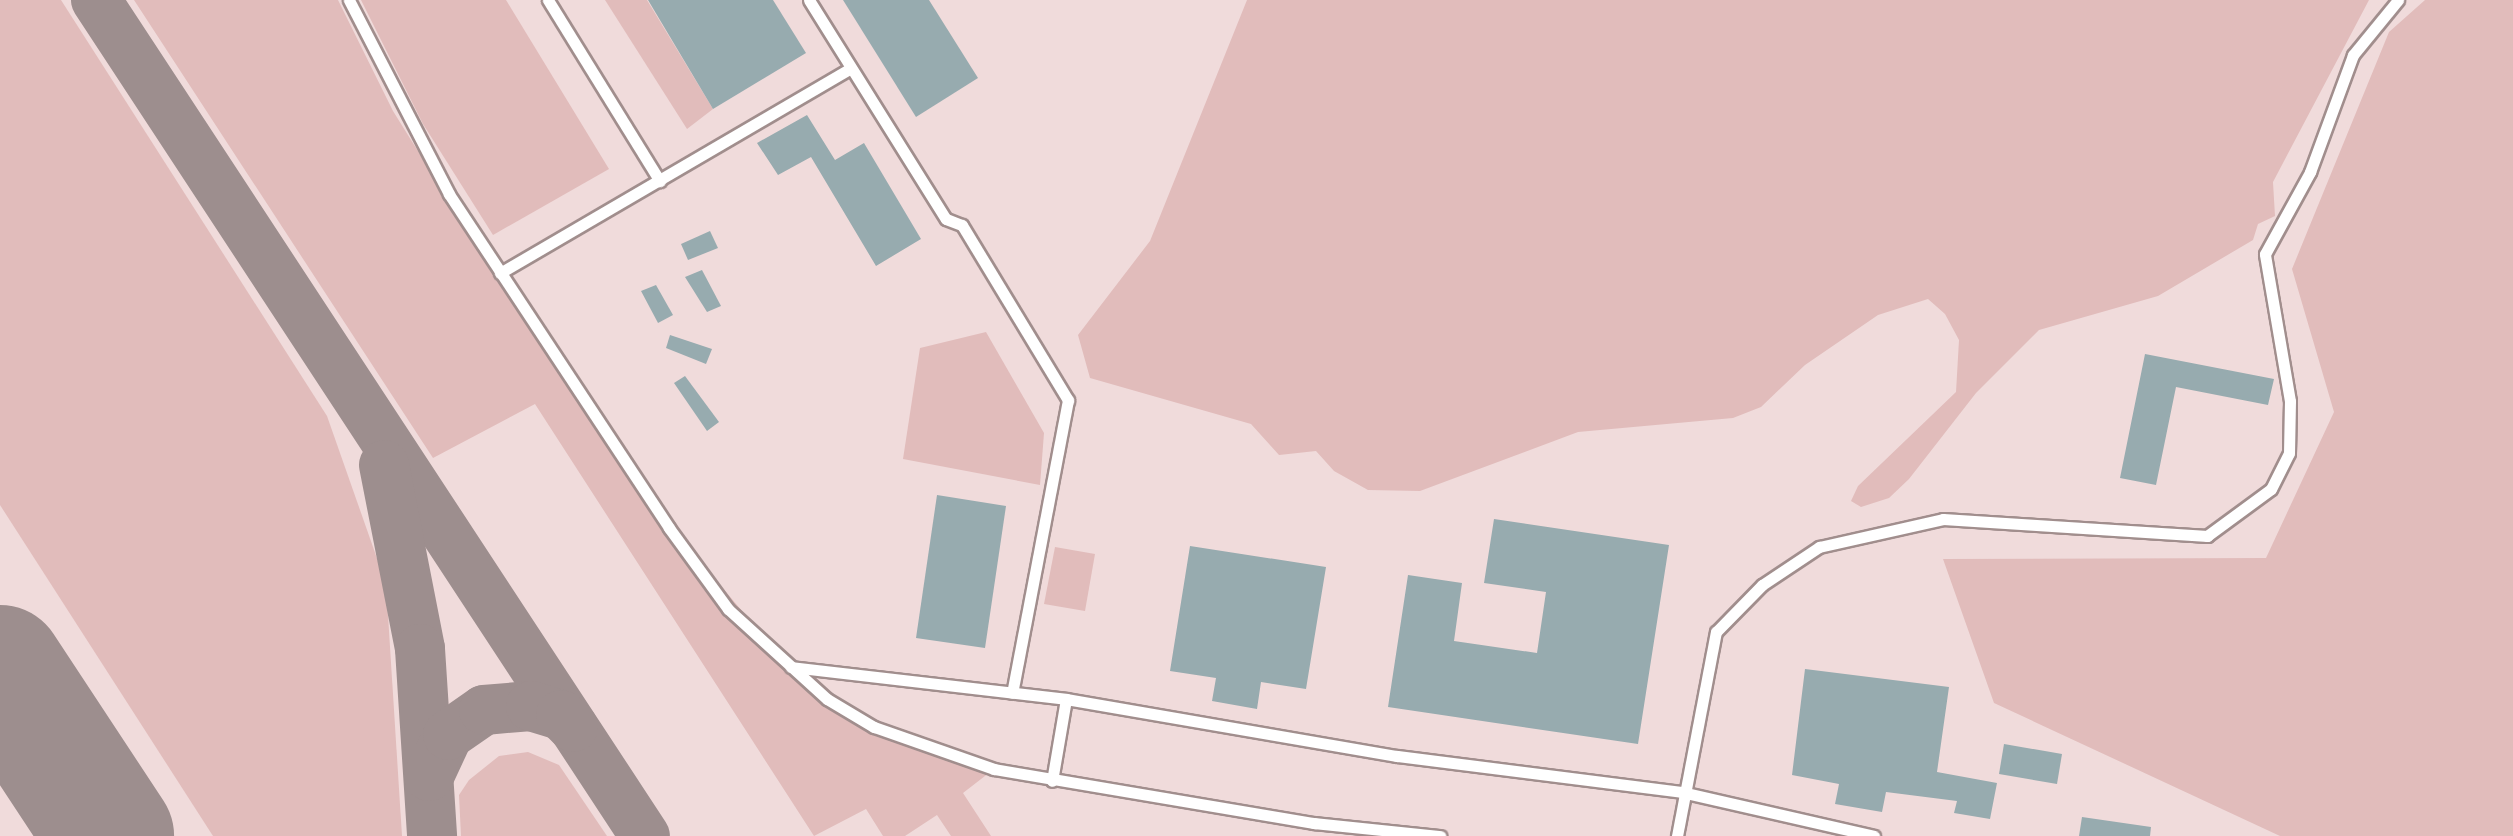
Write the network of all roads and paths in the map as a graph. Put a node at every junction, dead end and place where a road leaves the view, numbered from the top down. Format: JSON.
{"nodes":[{"id":1,"x":349,"y":0,"type":"edge"},
{"id":2,"x":548,"y":0,"type":"edge"},
{"id":3,"x":809,"y":0,"type":"edge"},
{"id":4,"x":2398,"y":0,"type":"edge"},
{"id":5,"x":852,"y":68,"type":"junction"},
{"id":6,"x":660,"y":181,"type":"junction"},
{"id":7,"x":500,"y":274,"type":"junction"},
{"id":8,"x":789,"y":667,"type":"junction"},
{"id":9,"x":1012,"y":692,"type":"junction"},
{"id":10,"x":1066,"y":699,"type":"junction"},
{"id":11,"x":1052,"y":781,"type":"junction"},
{"id":12,"x":1682,"y":792,"type":"junction"},
{"id":13,"x":1313,"y":829,"type":"edge"},
{"id":14,"x":1440,"y":836,"type":"edge"},
{"id":15,"x":1676,"y":836,"type":"edge"},
{"id":16,"x":1874,"y":836,"type":"edge"}],
"edges":[{"from":1,"to":7,"type":"lane"},
{"from":2,"to":6,"type":"lane"},
{"from":3,"to":5,"type":"lane"},
{"from":4,"to":12,"type":"lane"},
{"from":5,"to":6,"type":"lane"},
{"from":5,"to":9,"type":"lane"},
{"from":6,"to":7,"type":"lane"},
{"from":7,"to":8,"type":"lane"},
{"from":8,"to":9,"type":"lane"},
{"from":8,"to":11,"type":"lane"},
{"from":9,"to":10,"type":"lane"},
{"from":10,"to":11,"type":"lane"},
{"from":10,"to":12,"type":"lane"},
{"from":11,"to":13,"type":"lane"},
{"from":12,"to":15,"type":"lane"},
{"from":12,"to":16,"type":"lane"},
{"from":13,"to":14,"type":"lane"}]}
